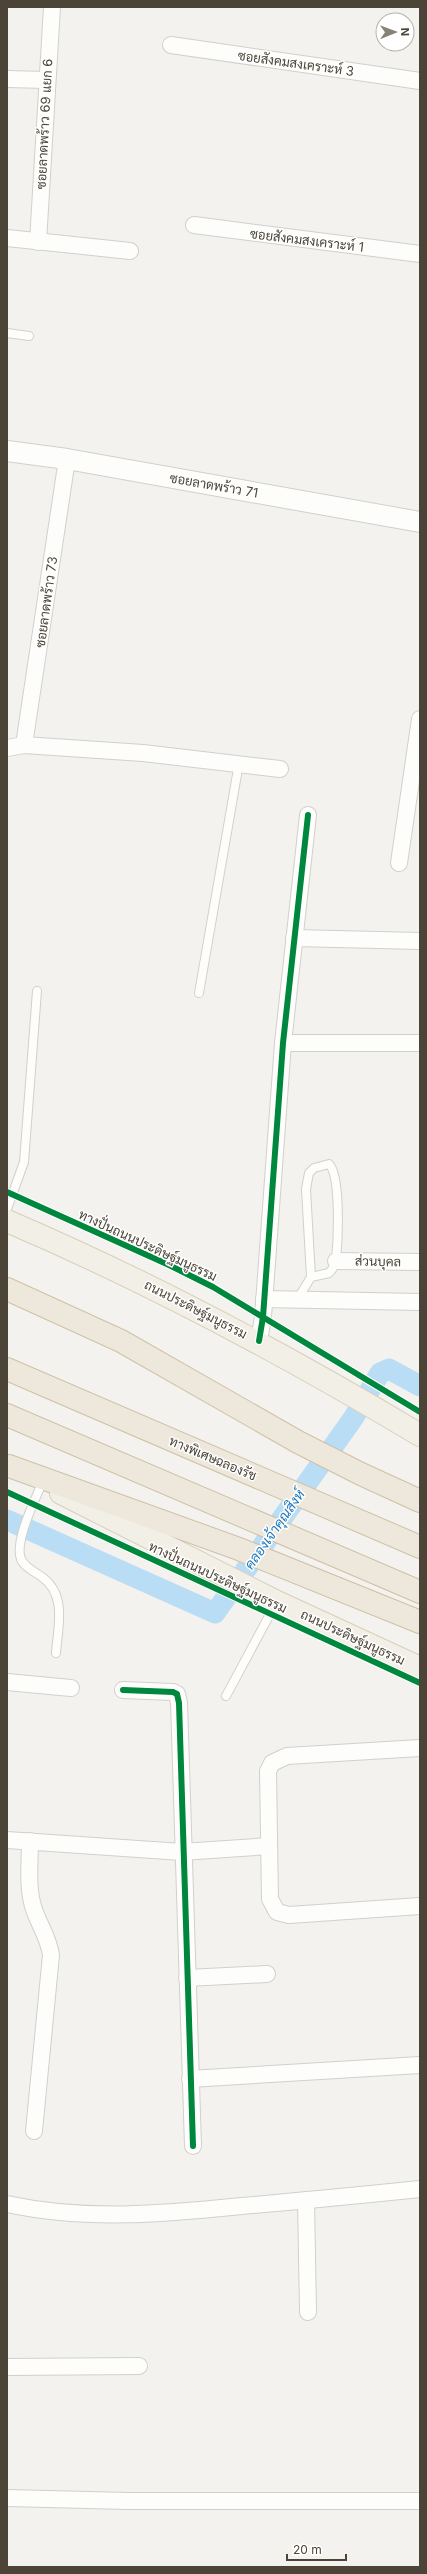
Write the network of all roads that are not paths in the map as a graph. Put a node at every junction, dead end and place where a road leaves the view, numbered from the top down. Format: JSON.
{"nodes":[{"id":1,"x":52,"y":7,"type":"edge"},
{"id":2,"x":171,"y":45,"type":"dead end"},
{"id":3,"x":7,"y":79,"type":"edge"},
{"id":4,"x":46,"y":80,"type":"junction"},
{"id":5,"x":420,"y":81,"type":"edge"},
{"id":6,"x":194,"y":225,"type":"dead end"},
{"id":7,"x":7,"y":238,"type":"edge"},
{"id":8,"x":38,"y":242,"type":"junction"},
{"id":9,"x":130,"y":251,"type":"dead end"},
{"id":10,"x":420,"y":254,"type":"edge"},
{"id":11,"x":7,"y":333,"type":"edge"},
{"id":12,"x":28,"y":336,"type":"dead end"},
{"id":13,"x":7,"y":451,"type":"edge"},
{"id":14,"x":67,"y":459,"type":"junction"},
{"id":15,"x":420,"y":522,"type":"edge"},
{"id":16,"x":420,"y":719,"type":"edge"},
{"id":17,"x":24,"y":745,"type":"junction"},
{"id":18,"x":7,"y":748,"type":"edge"},
{"id":19,"x":239,"y":763,"type":"junction"},
{"id":20,"x":280,"y":770,"type":"dead end"},
{"id":21,"x":308,"y":814,"type":"dead end"},
{"id":22,"x":399,"y":863,"type":"dead end"},
{"id":23,"x":294,"y":938,"type":"junction"},
{"id":24,"x":420,"y":941,"type":"edge"},
{"id":25,"x":37,"y":991,"type":"dead end"},
{"id":26,"x":199,"y":993,"type":"dead end"},
{"id":27,"x":283,"y":1042,"type":"junction"},
{"id":28,"x":420,"y":1043,"type":"edge"},
{"id":29,"x":7,"y":1209,"type":"edge"},
{"id":30,"x":7,"y":1221,"type":"edge"},
{"id":31,"x":336,"y":1260,"type":"junction"},
{"id":32,"x":420,"y":1262,"type":"edge"},
{"id":33,"x":311,"y":1277,"type":"junction"},
{"id":34,"x":13,"y":1292,"type":"edge"},
{"id":35,"x":264,"y":1299,"type":"junction"},
{"id":36,"x":297,"y":1300,"type":"junction"},
{"id":37,"x":420,"y":1302,"type":"edge"},
{"id":38,"x":259,"y":1341,"type":"junction"},
{"id":39,"x":7,"y":1369,"type":"edge"},
{"id":40,"x":7,"y":1415,"type":"edge"},
{"id":41,"x":420,"y":1435,"type":"edge"},
{"id":42,"x":8,"y":1465,"type":"edge"},
{"id":43,"x":42,"y":1483,"type":"junction"},
{"id":44,"x":420,"y":1501,"type":"edge"},
{"id":45,"x":420,"y":1547,"type":"edge"},
{"id":46,"x":420,"y":1592,"type":"edge"},
{"id":47,"x":272,"y":1610,"type":"junction"},
{"id":48,"x":420,"y":1622,"type":"edge"},
{"id":49,"x":56,"y":1653,"type":"dead end"},
{"id":50,"x":420,"y":1668,"type":"edge"},
{"id":51,"x":7,"y":1682,"type":"edge"},
{"id":52,"x":71,"y":1688,"type":"dead end"},
{"id":53,"x":123,"y":1690,"type":"dead end"},
{"id":54,"x":226,"y":1696,"type":"dead end"},
{"id":55,"x":420,"y":1748,"type":"edge"},
{"id":56,"x":7,"y":1840,"type":"edge"},
{"id":57,"x":30,"y":1842,"type":"junction"},
{"id":58,"x":269,"y":1846,"type":"junction"},
{"id":59,"x":182,"y":1852,"type":"junction"},
{"id":60,"x":420,"y":1906,"type":"edge"},
{"id":61,"x":267,"y":1974,"type":"dead end"},
{"id":62,"x":187,"y":1978,"type":"junction"},
{"id":63,"x":420,"y":2064,"type":"edge"},
{"id":64,"x":190,"y":2079,"type":"junction"},
{"id":65,"x":34,"y":2130,"type":"dead end"},
{"id":66,"x":193,"y":2146,"type":"dead end"},
{"id":67,"x":420,"y":2189,"type":"edge"},
{"id":68,"x":306,"y":2200,"type":"junction"},
{"id":69,"x":7,"y":2204,"type":"edge"},
{"id":70,"x":308,"y":2312,"type":"dead end"},
{"id":71,"x":139,"y":2366,"type":"dead end"},
{"id":72,"x":7,"y":2367,"type":"edge"},
{"id":73,"x":7,"y":2498,"type":"edge"},
{"id":74,"x":420,"y":2501,"type":"edge"}],
"edges":[{"from":1,"to":4,"type":"street","name":"ซอยลาดพร้าว 69 แยก 6"},
{"from":2,"to":5,"type":"street","name":"ซอยสังคมสงเคราะห์ 3"},
{"from":3,"to":4,"type":"street"},
{"from":4,"to":8,"type":"street","name":"ซอยลาดพร้าว 69 แยก 6"},
{"from":6,"to":10,"type":"street","name":"ซอยสังคมสงเคราะห์ 1"},
{"from":7,"to":8,"type":"street"},
{"from":8,"to":9,"type":"street"},
{"from":11,"to":12,"type":"lane"},
{"from":13,"to":14,"type":"street","name":"ซอยลาดพร้าว 71"},
{"from":14,"to":15,"type":"street","name":"ซอยลาดพร้าว 71"},
{"from":14,"to":17,"type":"street","name":"ซอยลาดพร้าว 73"},
{"from":16,"to":22,"type":"street"},
{"from":17,"to":18,"type":"street"},
{"from":17,"to":19,"type":"street"},
{"from":19,"to":20,"type":"street"},
{"from":19,"to":26,"type":"lane"},
{"from":21,"to":23,"type":"street"},
{"from":23,"to":24,"type":"street"},
{"from":23,"to":27,"type":"street"},
{"from":25,"to":29,"type":"lane"},
{"from":27,"to":28,"type":"street"},
{"from":27,"to":35,"type":"street"},
{"from":30,"to":38,"type":"main road","name":"ถนนประดิษฐ์มนูธรรม"},
{"from":31,"to":32,"type":"street","name":"ส่วนบุคล"},
{"from":31,"to":33,"type":"lane"},
{"from":31,"to":33,"type":"lane"},
{"from":33,"to":36,"type":"lane"},
{"from":34,"to":44,"type":"highway"},
{"from":35,"to":36,"type":"street"},
{"from":35,"to":38,"type":"street"},
{"from":36,"to":37,"type":"street"},
{"from":38,"to":41,"type":"main road","name":"ถนนประดิษฐ์มนูธรรม"},
{"from":39,"to":45,"type":"highway","name":"ทางพิเศษฉลองรัช"},
{"from":40,"to":46,"type":"highway"},
{"from":42,"to":43,"type":"main road","name":"ถนนประดิษฐ์มนูธรรม"},
{"from":42,"to":48,"type":"highway"},
{"from":43,"to":47,"type":"main road","name":"ถนนประดิษฐ์มนูธรรม"},
{"from":43,"to":49,"type":"lane"},
{"from":47,"to":50,"type":"main road","name":"ถนนประดิษฐ์มนูธรรม"},
{"from":47,"to":54,"type":"lane"},
{"from":51,"to":52,"type":"street"},
{"from":53,"to":59,"type":"street"},
{"from":55,"to":58,"type":"street"},
{"from":56,"to":57,"type":"street"},
{"from":57,"to":59,"type":"street"},
{"from":57,"to":65,"type":"street"},
{"from":58,"to":59,"type":"street"},
{"from":58,"to":60,"type":"street"},
{"from":59,"to":62,"type":"street"},
{"from":61,"to":62,"type":"street"},
{"from":62,"to":64,"type":"street"},
{"from":63,"to":64,"type":"street"},
{"from":64,"to":66,"type":"street"},
{"from":67,"to":68,"type":"street"},
{"from":68,"to":69,"type":"street"},
{"from":68,"to":70,"type":"street"},
{"from":71,"to":72,"type":"street"},
{"from":73,"to":74,"type":"street"}]}
